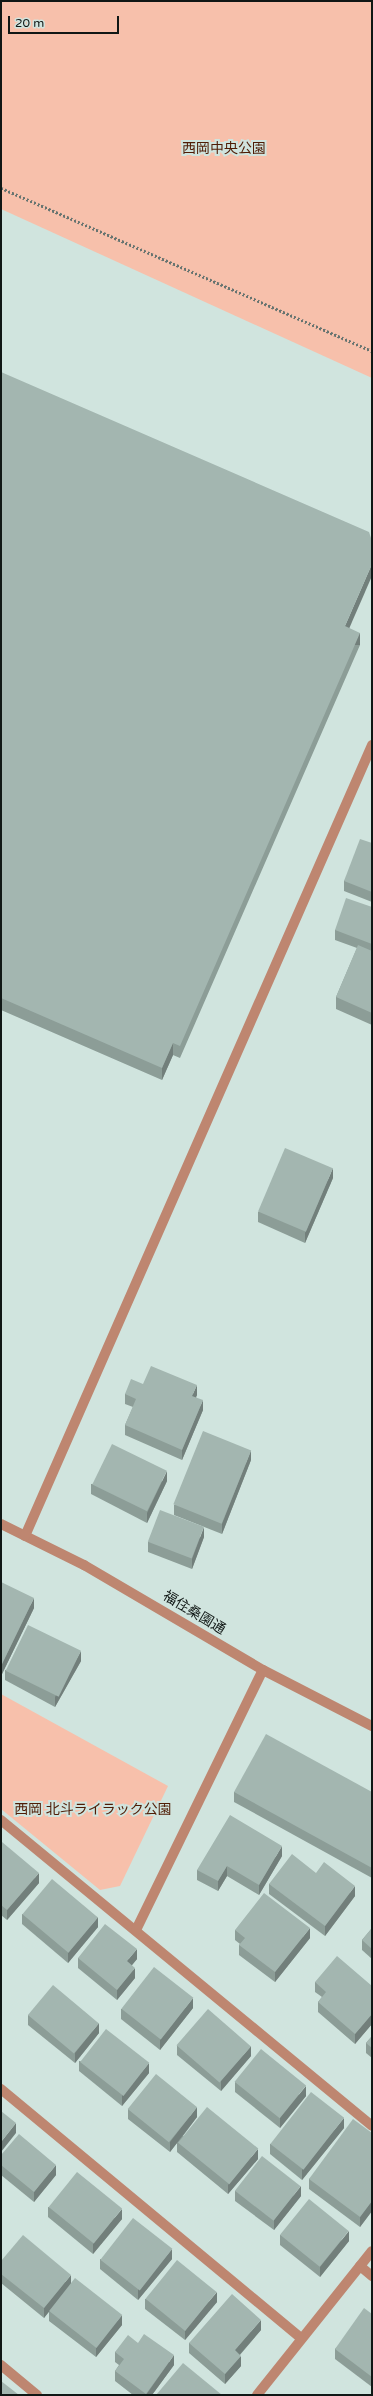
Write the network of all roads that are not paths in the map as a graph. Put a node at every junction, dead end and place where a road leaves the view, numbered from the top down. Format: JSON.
{"nodes":[{"id":1,"x":372,"y":745,"type":"edge"},
{"id":2,"x":1,"y":1524,"type":"edge"},
{"id":3,"x":24,"y":1536,"type":"junction"},
{"id":4,"x":263,"y":1670,"type":"junction"},
{"id":5,"x":372,"y":1726,"type":"edge"},
{"id":6,"x":1,"y":1820,"type":"edge"},
{"id":7,"x":136,"y":1930,"type":"junction"},
{"id":8,"x":1,"y":2089,"type":"edge"},
{"id":9,"x":372,"y":2126,"type":"edge"},
{"id":10,"x":372,"y":2251,"type":"edge"},
{"id":11,"x":360,"y":2266,"type":"junction"},
{"id":12,"x":372,"y":2276,"type":"edge"},
{"id":13,"x":301,"y":2338,"type":"junction"},
{"id":14,"x":1,"y":2365,"type":"edge"},
{"id":15,"x":37,"y":2395,"type":"edge"},
{"id":16,"x":257,"y":2395,"type":"edge"}],
"edges":[{"from":1,"to":3,"type":"street"},
{"from":2,"to":3,"type":"street","name":"福住桑園通"},
{"from":3,"to":4,"type":"street","name":"福住桑園通"},
{"from":4,"to":5,"type":"street","name":"福住桑園通"},
{"from":4,"to":7,"type":"street"},
{"from":6,"to":7,"type":"street"},
{"from":7,"to":9,"type":"street"},
{"from":8,"to":13,"type":"street"},
{"from":10,"to":11,"type":"street"},
{"from":11,"to":12,"type":"street"},
{"from":11,"to":13,"type":"street"},
{"from":13,"to":16,"type":"street"},
{"from":14,"to":15,"type":"street"}]}
